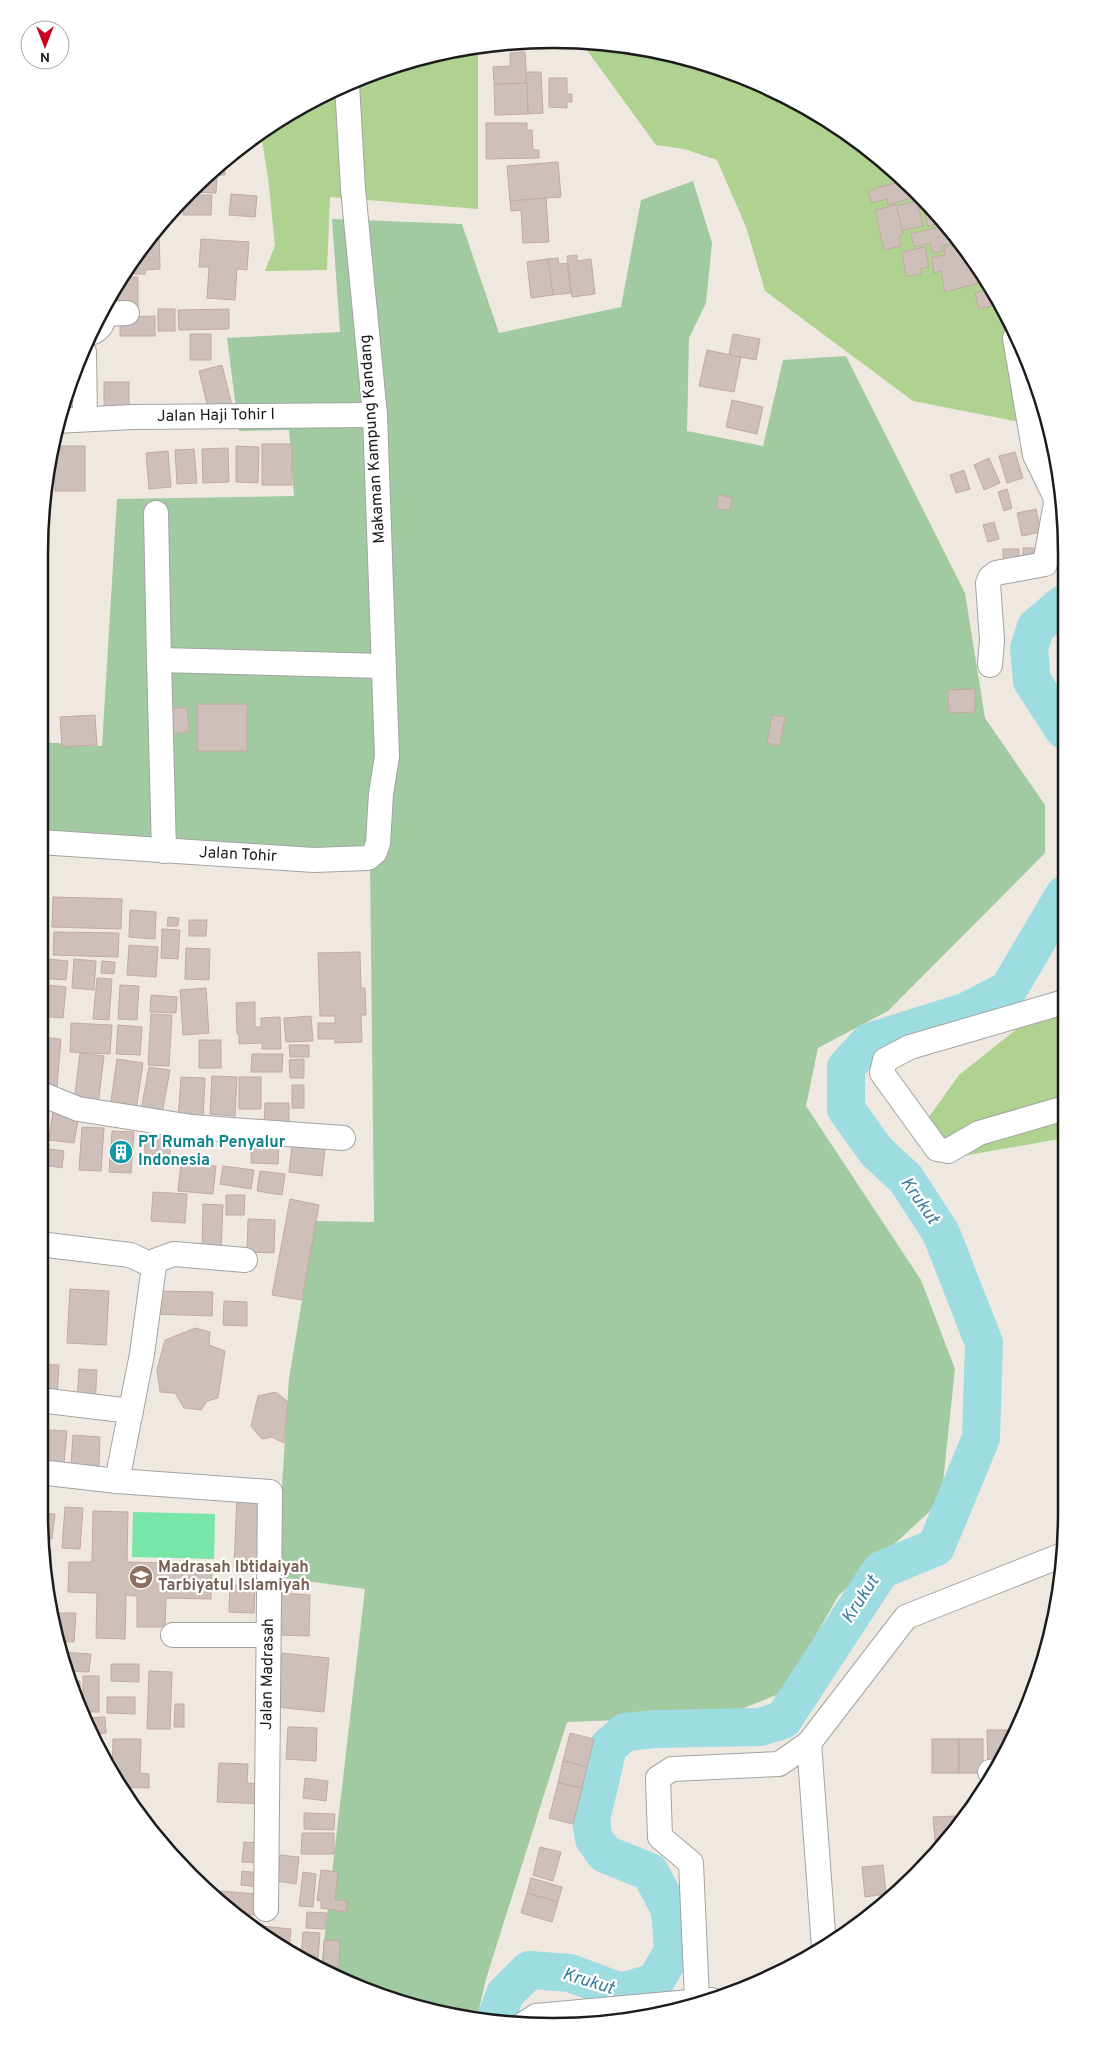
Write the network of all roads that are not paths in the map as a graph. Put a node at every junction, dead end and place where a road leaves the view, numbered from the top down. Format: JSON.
{"nodes":[{"id":1,"x":347,"y":92,"type":"edge"},
{"id":2,"x":1018,"y":356,"type":"edge"},
{"id":3,"x":84,"y":365,"type":"edge"},
{"id":4,"x":375,"y":415,"type":"junction"},
{"id":5,"x":85,"y":419,"type":"junction"},
{"id":6,"x":65,"y":420,"type":"edge"},
{"id":7,"x":1055,"y":496,"type":"edge"},
{"id":8,"x":1056,"y":505,"type":"edge"},
{"id":9,"x":156,"y":513,"type":"dead end"},
{"id":10,"x":159,"y":660,"type":"junction"},
{"id":11,"x":990,"y":665,"type":"dead end"},
{"id":12,"x":383,"y":666,"type":"junction"},
{"id":13,"x":381,"y":794,"type":"joint"},
{"id":14,"x":48,"y":843,"type":"edge"},
{"id":15,"x":164,"y":851,"type":"junction"},
{"id":16,"x":1058,"y":1004,"type":"edge"},
{"id":17,"x":48,"y":1097,"type":"edge"},
{"id":18,"x":1058,"y":1110,"type":"edge"},
{"id":19,"x":343,"y":1138,"type":"dead end"},
{"id":20,"x":48,"y":1245,"type":"edge"},
{"id":21,"x":245,"y":1260,"type":"dead end"},
{"id":22,"x":154,"y":1266,"type":"junction"},
{"id":23,"x":48,"y":1401,"type":"edge"},
{"id":24,"x":130,"y":1411,"type":"junction"},
{"id":25,"x":48,"y":1473,"type":"edge"},
{"id":26,"x":117,"y":1481,"type":"junction"},
{"id":27,"x":1056,"y":1558,"type":"edge"},
{"id":28,"x":173,"y":1635,"type":"dead end"},
{"id":29,"x":268,"y":1635,"type":"junction"},
{"id":30,"x":809,"y":1743,"type":"junction"},
{"id":31,"x":266,"y":1909,"type":"dead end"},
{"id":32,"x":823,"y":1939,"type":"edge"},
{"id":33,"x":704,"y":1994,"type":"edge"},
{"id":34,"x":671,"y":2003,"type":"edge"},
{"id":35,"x":535,"y":2017,"type":"edge"}],
"edges":[{"from":1,"to":4,"type":"street","name":"Makaman Kampung Kandang"},
{"from":2,"to":7,"type":"street"},
{"from":3,"to":5,"type":"street"},
{"from":4,"to":5,"type":"street","name":"Jalan Haji Tohir I"},
{"from":4,"to":12,"type":"street","name":"Makaman Kampung Kandang"},
{"from":5,"to":6,"type":"street","name":"Jalan Haji Tohir I"},
{"from":8,"to":11,"type":"street"},
{"from":9,"to":10,"type":"street"},
{"from":10,"to":12,"type":"street"},
{"from":10,"to":15,"type":"street"},
{"from":12,"to":13,"type":"street","name":"Makaman Kampung Kandang"},
{"from":13,"to":15,"type":"street","name":"Jalan Tohir"},
{"from":14,"to":15,"type":"street","name":"Jalan Tohir"},
{"from":16,"to":18,"type":"street"},
{"from":17,"to":19,"type":"street"},
{"from":20,"to":22,"type":"street"},
{"from":21,"to":22,"type":"street"},
{"from":22,"to":24,"type":"street"},
{"from":23,"to":24,"type":"street"},
{"from":24,"to":26,"type":"street"},
{"from":25,"to":26,"type":"street","name":"Jalan Madrasah"},
{"from":26,"to":29,"type":"street","name":"Jalan Madrasah"},
{"from":27,"to":30,"type":"street"},
{"from":28,"to":29,"type":"street"},
{"from":29,"to":31,"type":"street","name":"Jalan Madrasah"},
{"from":30,"to":32,"type":"street"},
{"from":30,"to":33,"type":"street"},
{"from":34,"to":35,"type":"street"}]}
